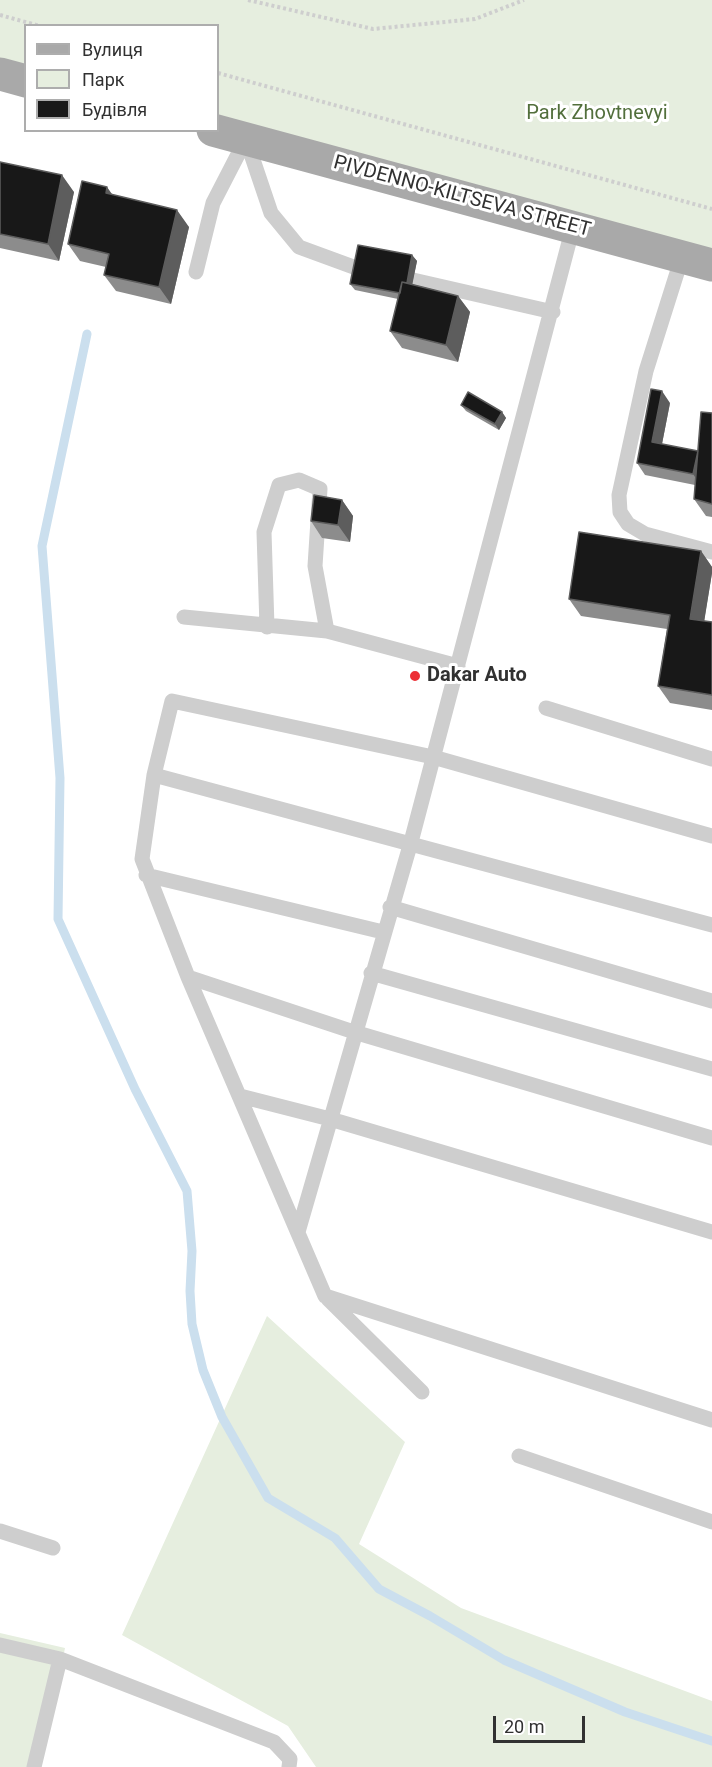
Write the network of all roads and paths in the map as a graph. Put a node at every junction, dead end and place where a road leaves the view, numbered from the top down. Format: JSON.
{"nodes":[{"id":1,"x":248,"y":0,"type":"edge"},
{"id":2,"x":524,"y":0,"type":"edge"},
{"id":3,"x":0,"y":15,"type":"edge"},
{"id":4,"x":33,"y":24,"type":"edge"},
{"id":5,"x":219,"y":73,"type":"edge"},
{"id":6,"x":0,"y":74,"type":"edge"},
{"id":7,"x":24,"y":80,"type":"edge"},
{"id":8,"x":219,"y":132,"type":"edge"},
{"id":9,"x":246,"y":139,"type":"junction"},
{"id":10,"x":712,"y":209,"type":"edge"},
{"id":11,"x":573,"y":227,"type":"junction"},
{"id":12,"x":697,"y":261,"type":"edge"},
{"id":13,"x":359,"y":269,"type":"edge"},
{"id":14,"x":196,"y":272,"type":"dead end"},
{"id":15,"x":413,"y":280,"type":"dead end"},
{"id":16,"x":553,"y":312,"type":"junction"},
{"id":17,"x":712,"y":552,"type":"edge"},
{"id":18,"x":184,"y":616,"type":"dead end"},
{"id":19,"x":267,"y":627,"type":"junction"},
{"id":20,"x":327,"y":631,"type":"junction"},
{"id":21,"x":458,"y":666,"type":"junction"},
{"id":22,"x":546,"y":708,"type":"dead end"},
{"id":23,"x":433,"y":757,"type":"junction"},
{"id":24,"x":712,"y":759,"type":"edge"},
{"id":25,"x":154,"y":775,"type":"junction"},
{"id":26,"x":712,"y":836,"type":"edge"},
{"id":27,"x":411,"y":842,"type":"junction"},
{"id":28,"x":146,"y":875,"type":"junction"},
{"id":29,"x":390,"y":907,"type":"junction"},
{"id":30,"x":712,"y":925,"type":"edge"},
{"id":31,"x":383,"y":932,"type":"junction"},
{"id":32,"x":371,"y":973,"type":"junction"},
{"id":33,"x":188,"y":976,"type":"junction"},
{"id":34,"x":712,"y":1001,"type":"edge"},
{"id":35,"x":354,"y":1032,"type":"junction"},
{"id":36,"x":712,"y":1069,"type":"edge"},
{"id":37,"x":240,"y":1096,"type":"junction"},
{"id":38,"x":330,"y":1119,"type":"junction"},
{"id":39,"x":712,"y":1138,"type":"edge"},
{"id":40,"x":298,"y":1232,"type":"junction"},
{"id":41,"x":712,"y":1232,"type":"edge"},
{"id":42,"x":325,"y":1296,"type":"junction"},
{"id":43,"x":422,"y":1392,"type":"dead end"},
{"id":44,"x":712,"y":1420,"type":"edge"},
{"id":45,"x":519,"y":1456,"type":"dead end"},
{"id":46,"x":712,"y":1522,"type":"edge"},
{"id":47,"x":0,"y":1531,"type":"edge"},
{"id":48,"x":53,"y":1548,"type":"dead end"},
{"id":49,"x":0,"y":1645,"type":"edge"},
{"id":50,"x":60,"y":1659,"type":"junction"},
{"id":51,"x":34,"y":1767,"type":"edge"},
{"id":52,"x":289,"y":1767,"type":"edge"}],
"edges":[{"from":1,"to":2,"type":"path"},
{"from":3,"to":4,"type":"path"},
{"from":5,"to":10,"type":"path"},
{"from":6,"to":7,"type":"main road"},
{"from":8,"to":9,"type":"main road","name":"PIVDENNO-KILTSEVA STREET"},
{"from":9,"to":11,"type":"main road","name":"PIVDENNO-KILTSEVA STREET"},
{"from":9,"to":13,"type":"lane"},
{"from":9,"to":14,"type":"lane"},
{"from":11,"to":12,"type":"main road","name":"PIVDENNO-KILTSEVA STREET"},
{"from":11,"to":16,"type":"lane"},
{"from":12,"to":17,"type":"lane"},
{"from":15,"to":16,"type":"lane"},
{"from":16,"to":21,"type":"lane"},
{"from":18,"to":19,"type":"lane"},
{"from":19,"to":20,"type":"lane"},
{"from":19,"to":20,"type":"lane"},
{"from":20,"to":21,"type":"lane"},
{"from":21,"to":23,"type":"lane"},
{"from":22,"to":24,"type":"lane"},
{"from":23,"to":25,"type":"lane"},
{"from":23,"to":26,"type":"lane"},
{"from":23,"to":27,"type":"lane"},
{"from":25,"to":27,"type":"lane"},
{"from":25,"to":28,"type":"lane"},
{"from":27,"to":29,"type":"lane"},
{"from":27,"to":30,"type":"lane"},
{"from":28,"to":31,"type":"lane"},
{"from":28,"to":33,"type":"lane"},
{"from":29,"to":31,"type":"lane"},
{"from":29,"to":34,"type":"lane"},
{"from":31,"to":32,"type":"lane"},
{"from":32,"to":35,"type":"lane"},
{"from":32,"to":36,"type":"lane"},
{"from":33,"to":35,"type":"lane"},
{"from":33,"to":37,"type":"lane"},
{"from":35,"to":38,"type":"lane"},
{"from":35,"to":39,"type":"lane"},
{"from":37,"to":38,"type":"lane"},
{"from":37,"to":40,"type":"lane"},
{"from":38,"to":40,"type":"lane"},
{"from":38,"to":41,"type":"lane"},
{"from":40,"to":42,"type":"lane"},
{"from":42,"to":43,"type":"lane"},
{"from":42,"to":44,"type":"lane"},
{"from":45,"to":46,"type":"lane"},
{"from":47,"to":48,"type":"lane"},
{"from":49,"to":50,"type":"lane"},
{"from":50,"to":51,"type":"lane"},
{"from":50,"to":52,"type":"lane"}]}
